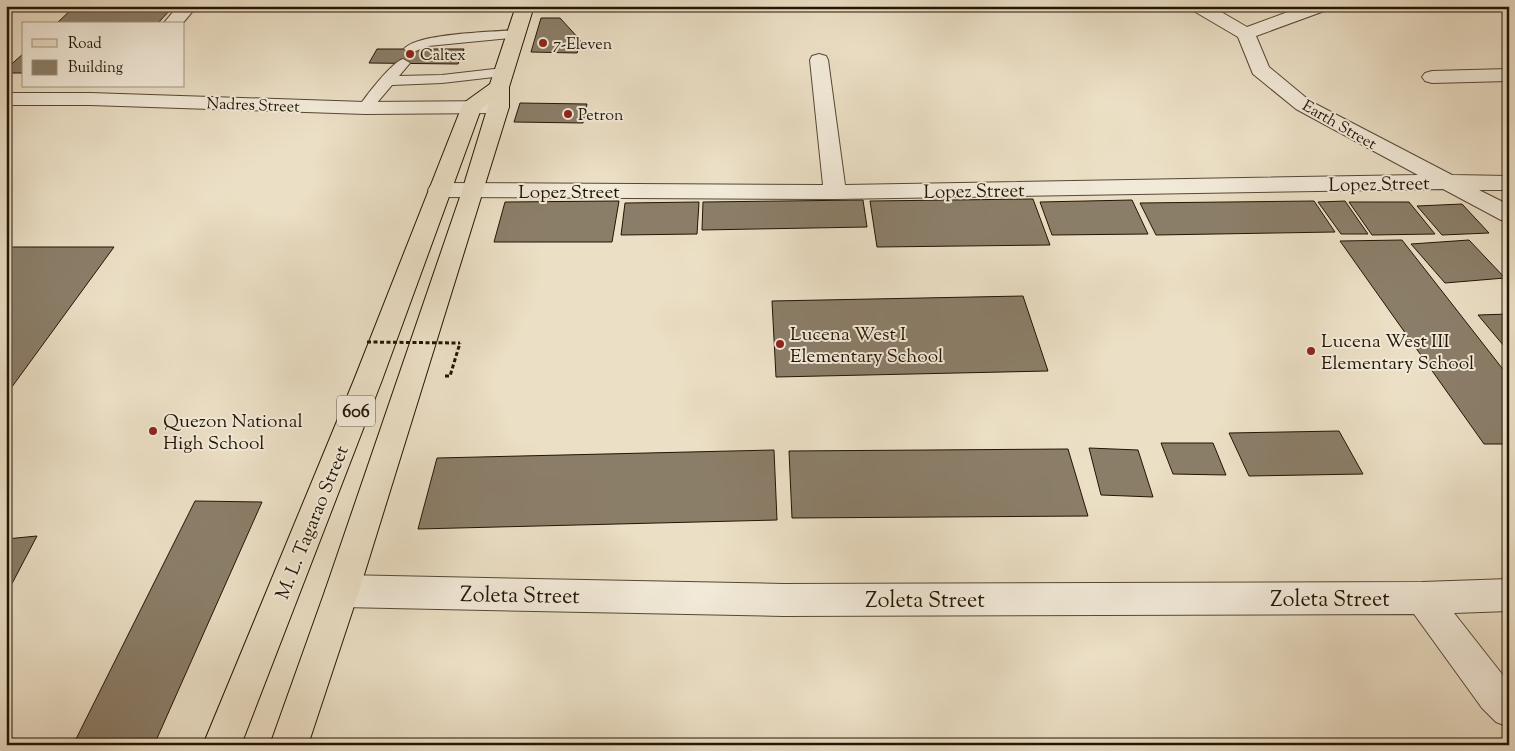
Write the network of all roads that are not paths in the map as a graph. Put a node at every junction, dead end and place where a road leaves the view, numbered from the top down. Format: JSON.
{"nodes":[{"id":1,"x":188,"y":6,"type":"edge"},
{"id":2,"x":525,"y":6,"type":"edge"},
{"id":3,"x":1198,"y":6,"type":"edge"},
{"id":4,"x":1321,"y":6,"type":"edge"},
{"id":5,"x":174,"y":22,"type":"edge"},
{"id":6,"x":515,"y":34,"type":"junction"},
{"id":7,"x":1246,"y":34,"type":"junction"},
{"id":8,"x":411,"y":49,"type":"dead end"},
{"id":9,"x":819,"y":60,"type":"dead end"},
{"id":10,"x":403,"y":63,"type":"dead end"},
{"id":11,"x":1509,"y":75,"type":"edge"},
{"id":12,"x":1432,"y":77,"type":"dead end"},
{"id":13,"x":387,"y":81,"type":"junction"},
{"id":14,"x":107,"y":88,"type":"edge"},
{"id":15,"x":493,"y":93,"type":"junction"},
{"id":16,"x":6,"y":99,"type":"edge"},
{"id":17,"x":90,"y":99,"type":"junction"},
{"id":18,"x":365,"y":108,"type":"junction"},
{"id":19,"x":1445,"y":182,"type":"junction"},
{"id":20,"x":1509,"y":183,"type":"edge"},
{"id":21,"x":439,"y":190,"type":"junction"},
{"id":22,"x":473,"y":191,"type":"junction"},
{"id":23,"x":835,"y":192,"type":"junction"},
{"id":24,"x":1509,"y":215,"type":"edge"},
{"id":25,"x":342,"y":591,"type":"junction"},
{"id":26,"x":1509,"y":595,"type":"edge"},
{"id":27,"x":1422,"y":598,"type":"junction"},
{"id":28,"x":1509,"y":709,"type":"edge"},
{"id":29,"x":222,"y":745,"type":"edge"},
{"id":30,"x":289,"y":745,"type":"edge"}],
"edges":[{"from":1,"to":5,"type":"street"},
{"from":2,"to":6,"type":"main road","name":"M. L. Tagarao Street","number":"606"},
{"from":3,"to":7,"type":"street"},
{"from":4,"to":7,"type":"street"},
{"from":6,"to":8,"type":"lane"},
{"from":6,"to":15,"type":"main road","name":"M. L. Tagarao Street","number":"606"},
{"from":7,"to":19,"type":"street","name":"Earth Street"},
{"from":9,"to":23,"type":"street"},
{"from":10,"to":13,"type":"lane"},
{"from":11,"to":12,"type":"street"},
{"from":13,"to":15,"type":"lane"},
{"from":13,"to":18,"type":"lane"},
{"from":14,"to":17,"type":"street"},
{"from":15,"to":18,"type":"street","name":"Nadres Street"},
{"from":15,"to":21,"type":"main road","name":"M. L. Tagarao Street","number":"606"},
{"from":15,"to":22,"type":"main road","name":"M. L. Tagarao Street","number":"606"},
{"from":16,"to":17,"type":"street","name":"Nadres Street"},
{"from":17,"to":18,"type":"street","name":"Nadres Street"},
{"from":19,"to":20,"type":"street","name":"Lopez Street"},
{"from":19,"to":23,"type":"street","name":"Lopez Street"},
{"from":19,"to":24,"type":"street","name":"Earth Street"},
{"from":21,"to":22,"type":"street","name":"Lopez Street"},
{"from":21,"to":29,"type":"main road","name":"M. L. Tagarao Street","number":"606"},
{"from":22,"to":23,"type":"street","name":"Lopez Street"},
{"from":22,"to":25,"type":"main road","name":"M. L. Tagarao Street","number":"606"},
{"from":25,"to":27,"type":"street","name":"Zoleta Street"},
{"from":25,"to":30,"type":"main road","name":"M. L. Tagarao Street","number":"606"},
{"from":26,"to":27,"type":"street","name":"Zoleta Street"},
{"from":27,"to":28,"type":"street"}]}
